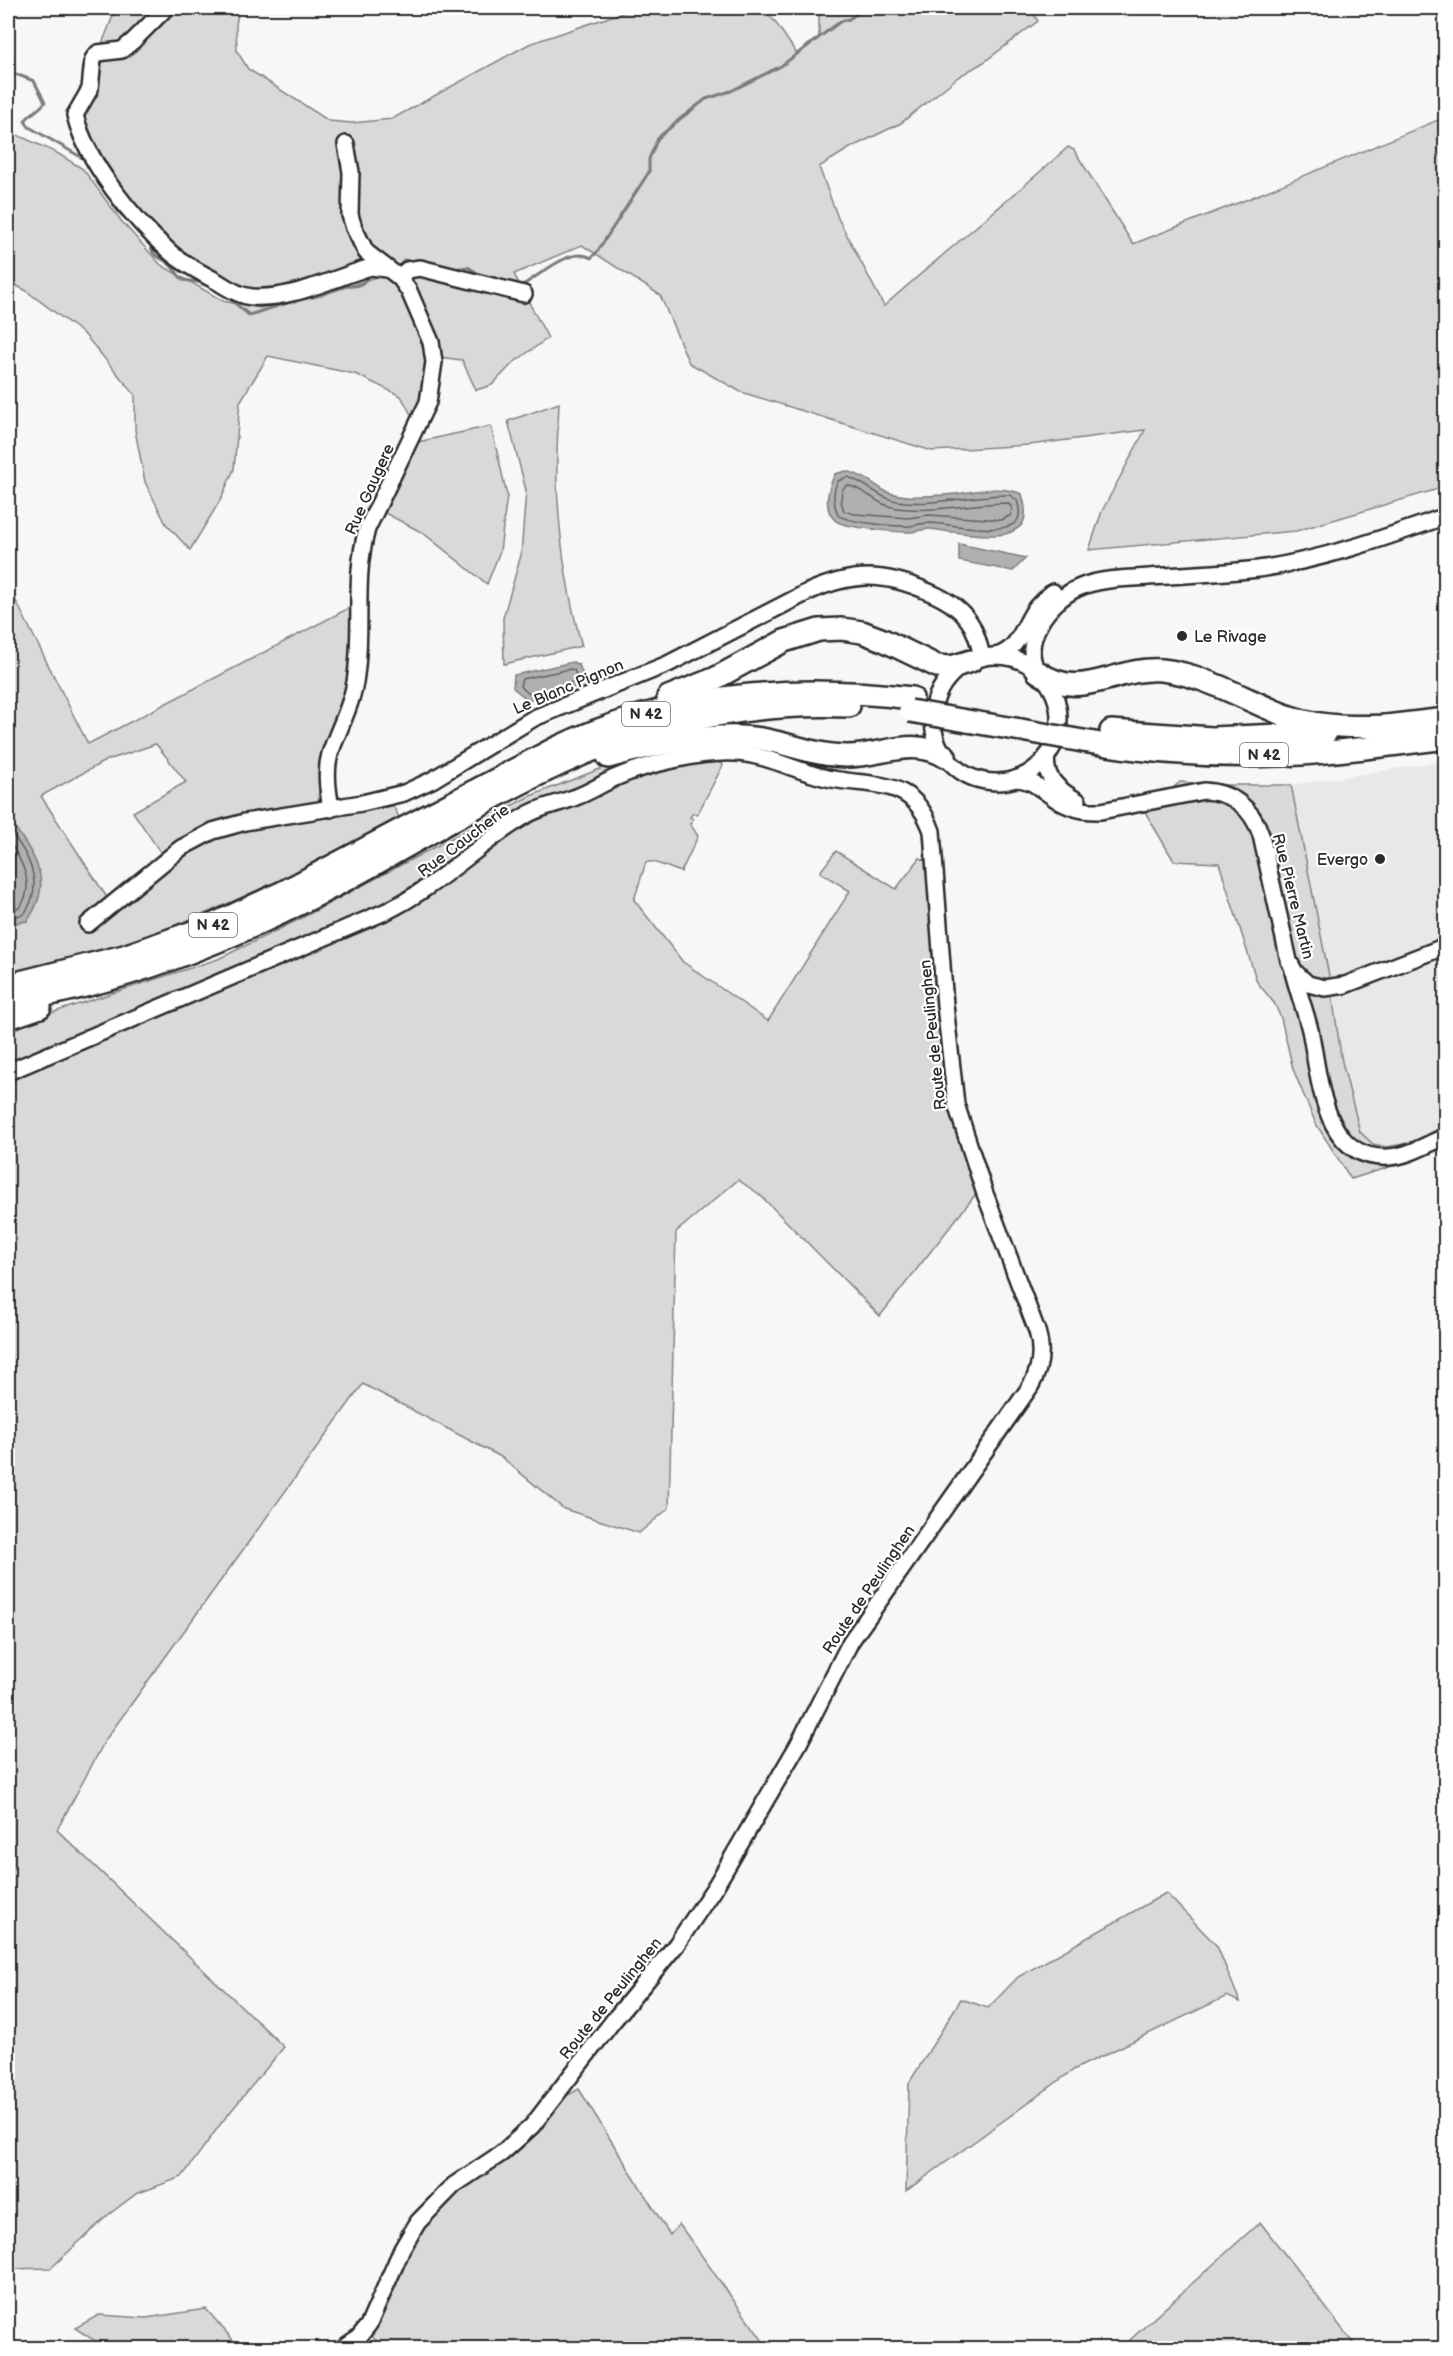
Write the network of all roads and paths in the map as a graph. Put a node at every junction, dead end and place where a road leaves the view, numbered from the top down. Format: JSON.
{"nodes":[{"id":1,"x":166,"y":8,"type":"edge"},
{"id":2,"x":346,"y":144,"type":"dead end"},
{"id":3,"x":387,"y":269,"type":"junction"},
{"id":4,"x":400,"y":278,"type":"junction"},
{"id":5,"x":524,"y":294,"type":"dead end"},
{"id":6,"x":1446,"y":516,"type":"edge"},
{"id":7,"x":1110,"y":580,"type":"junction"},
{"id":8,"x":983,"y":658,"type":"junction"},
{"id":9,"x":1038,"y":672,"type":"junction"},
{"id":10,"x":1446,"y":719,"type":"edge"},
{"id":11,"x":1390,"y":726,"type":"junction"},
{"id":12,"x":1084,"y":734,"type":"junction"},
{"id":13,"x":1446,"y":738,"type":"edge"},
{"id":14,"x":945,"y":756,"type":"junction"},
{"id":15,"x":1047,"y":756,"type":"junction"},
{"id":16,"x":1015,"y":779,"type":"junction"},
{"id":17,"x":1113,"y":808,"type":"junction"},
{"id":18,"x":331,"y":809,"type":"junction"},
{"id":19,"x":410,"y":834,"type":"junction"},
{"id":20,"x":932,"y":838,"type":"joint"},
{"id":21,"x":88,"y":924,"type":"dead end"},
{"id":22,"x":1446,"y":946,"type":"edge"},
{"id":23,"x":1291,"y":964,"type":"junction"},
{"id":24,"x":104,"y":980,"type":"junction"},
{"id":25,"x":8,"y":985,"type":"edge"},
{"id":26,"x":1332,"y":988,"type":"junction"},
{"id":27,"x":8,"y":1002,"type":"edge"},
{"id":28,"x":1306,"y":1014,"type":"junction"},
{"id":29,"x":8,"y":1018,"type":"edge"},
{"id":30,"x":8,"y":1072,"type":"edge"},
{"id":31,"x":1446,"y":1136,"type":"edge"},
{"id":32,"x":343,"y":2349,"type":"edge"}],
"edges":[{"from":1,"to":3,"type":"street"},
{"from":2,"to":3,"type":"street","name":"Rue Gaugere"},
{"from":3,"to":4,"type":"street","name":"Rue Gaugere"},
{"from":4,"to":5,"type":"street"},
{"from":4,"to":18,"type":"street","name":"Rue Gaugere"},
{"from":6,"to":7,"type":"street"},
{"from":7,"to":8,"type":"street"},
{"from":7,"to":9,"type":"street"},
{"from":8,"to":9,"type":"street"},
{"from":8,"to":14,"type":"street"},
{"from":8,"to":18,"type":"street","name":"Le Blanc Pignon"},
{"from":8,"to":19,"type":"highway"},
{"from":9,"to":11,"type":"highway"},
{"from":9,"to":15,"type":"street"},
{"from":10,"to":11,"type":"highway","number":"N 42"},
{"from":11,"to":12,"type":"highway","number":"N 42"},
{"from":12,"to":13,"type":"highway","number":"N 42"},
{"from":12,"to":19,"type":"highway","number":"N 42","bridge":true},
{"from":14,"to":16,"type":"street"},
{"from":14,"to":19,"type":"highway"},
{"from":15,"to":16,"type":"street"},
{"from":15,"to":17,"type":"street","name":"Rue Pierre Martin"},
{"from":16,"to":17,"type":"street","name":"Rue Pierre Martin"},
{"from":17,"to":23,"type":"street","name":"Rue Pierre Martin"},
{"from":18,"to":21,"type":"street","name":"Le Blanc Pignon"},
{"from":19,"to":24,"type":"highway","number":"N 42"},
{"from":19,"to":25,"type":"highway","number":"N 42"},
{"from":20,"to":30,"type":"street","name":"Rue Caucherie"},
{"from":20,"to":32,"type":"street","name":"Route de Peulinghen"},
{"from":22,"to":26,"type":"street"},
{"from":23,"to":26,"type":"street","name":"Rue Pierre Martin"},
{"from":23,"to":28,"type":"street"},
{"from":24,"to":27,"type":"highway","number":"N 42"},
{"from":24,"to":29,"type":"highway"},
{"from":26,"to":28,"type":"street"},
{"from":28,"to":31,"type":"street"}]}
